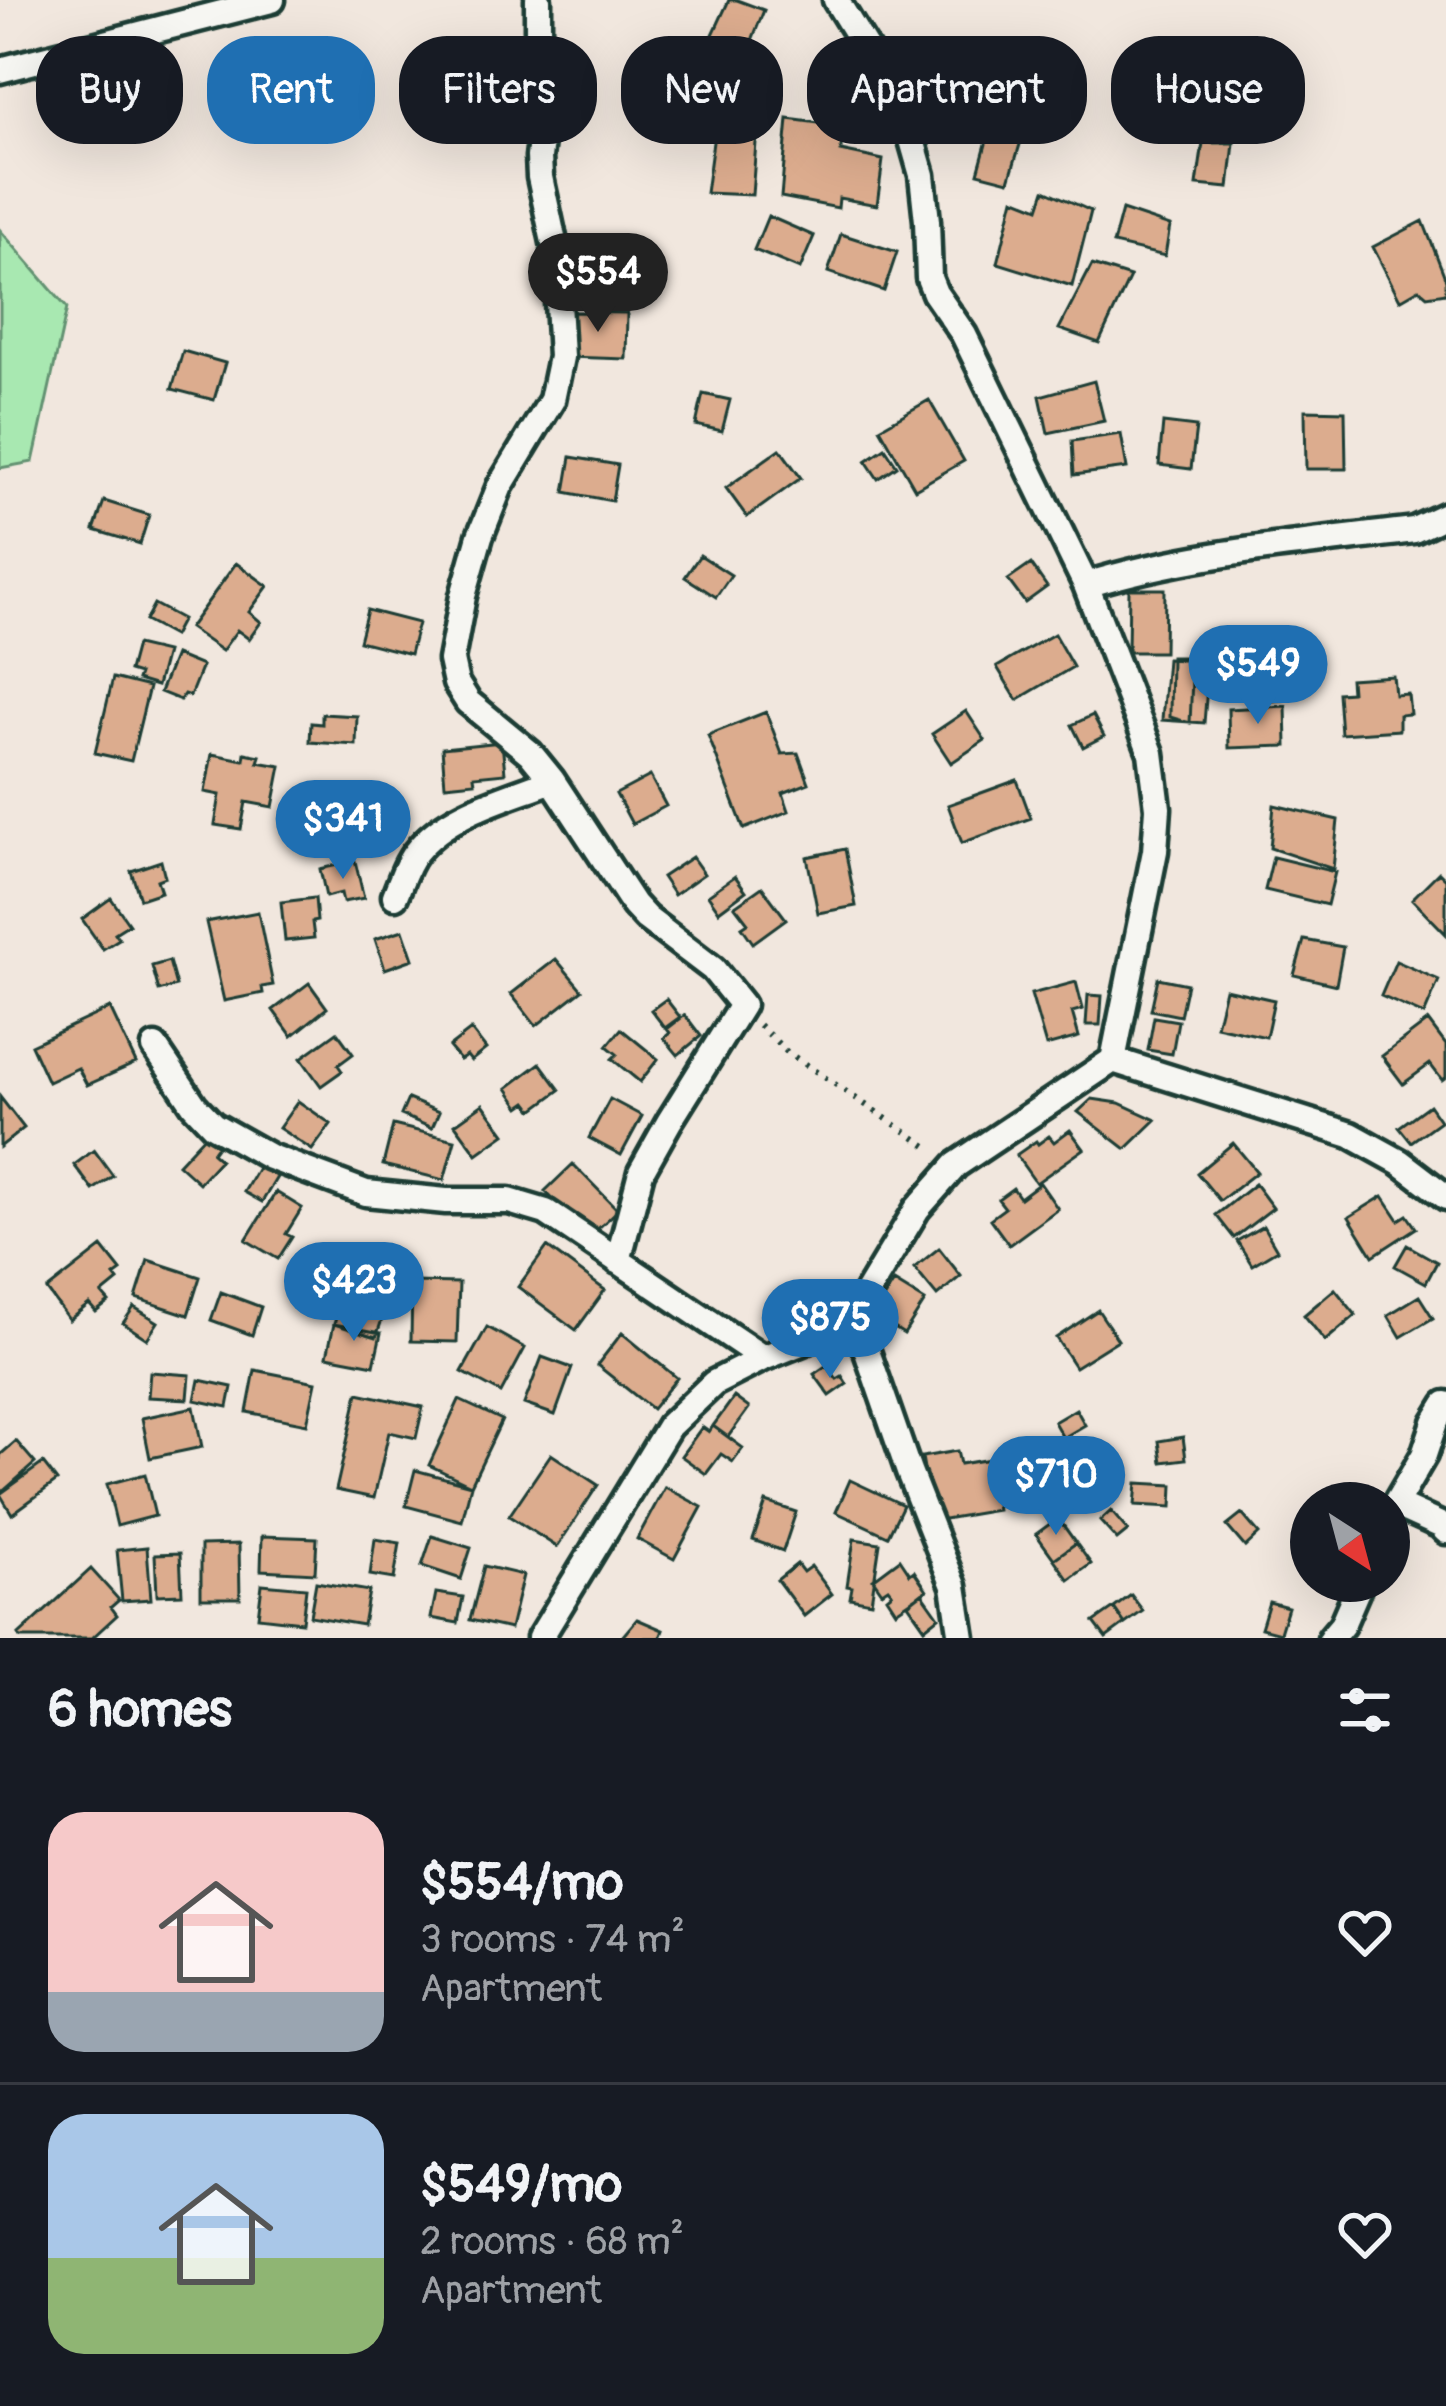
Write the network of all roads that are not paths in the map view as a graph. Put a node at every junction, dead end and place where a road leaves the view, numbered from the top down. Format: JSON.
{"nodes":[{"id":1,"x":272,"y":0,"type":"edge"},
{"id":2,"x":538,"y":0,"type":"edge"},
{"id":3,"x":836,"y":0,"type":"edge"},
{"id":4,"x":0,"y":70,"type":"edge"},
{"id":5,"x":1446,"y":515,"type":"edge"},
{"id":6,"x":1086,"y":585,"type":"junction"},
{"id":7,"x":552,"y":780,"type":"junction"},
{"id":8,"x":395,"y":896,"type":"dead end"},
{"id":9,"x":155,"y":1048,"type":"dead end"},
{"id":10,"x":1113,"y":1060,"type":"junction"},
{"id":11,"x":1446,"y":1197,"type":"edge"},
{"id":12,"x":618,"y":1261,"type":"junction"},
{"id":13,"x":854,"y":1314,"type":"junction"},
{"id":14,"x":763,"y":1358,"type":"junction"},
{"id":15,"x":1446,"y":1404,"type":"edge"},
{"id":16,"x":1408,"y":1482,"type":"edge"},
{"id":17,"x":1410,"y":1516,"type":"edge"},
{"id":18,"x":1446,"y":1531,"type":"edge"},
{"id":19,"x":1352,"y":1602,"type":"edge"},
{"id":20,"x":540,"y":1638,"type":"edge"},
{"id":21,"x":962,"y":1638,"type":"edge"},
{"id":22,"x":1331,"y":1638,"type":"edge"}],
"edges":[{"from":1,"to":4,"type":"street"},
{"from":2,"to":7,"type":"street"},
{"from":3,"to":6,"type":"street"},
{"from":5,"to":6,"type":"street"},
{"from":6,"to":10,"type":"street"},
{"from":7,"to":8,"type":"street"},
{"from":7,"to":12,"type":"street"},
{"from":9,"to":12,"type":"street"},
{"from":10,"to":11,"type":"street"},
{"from":10,"to":13,"type":"street"},
{"from":12,"to":14,"type":"street"},
{"from":13,"to":14,"type":"street"},
{"from":13,"to":21,"type":"street"},
{"from":14,"to":20,"type":"street"},
{"from":15,"to":16,"type":"street"},
{"from":17,"to":18,"type":"street"},
{"from":19,"to":22,"type":"street"}]}
